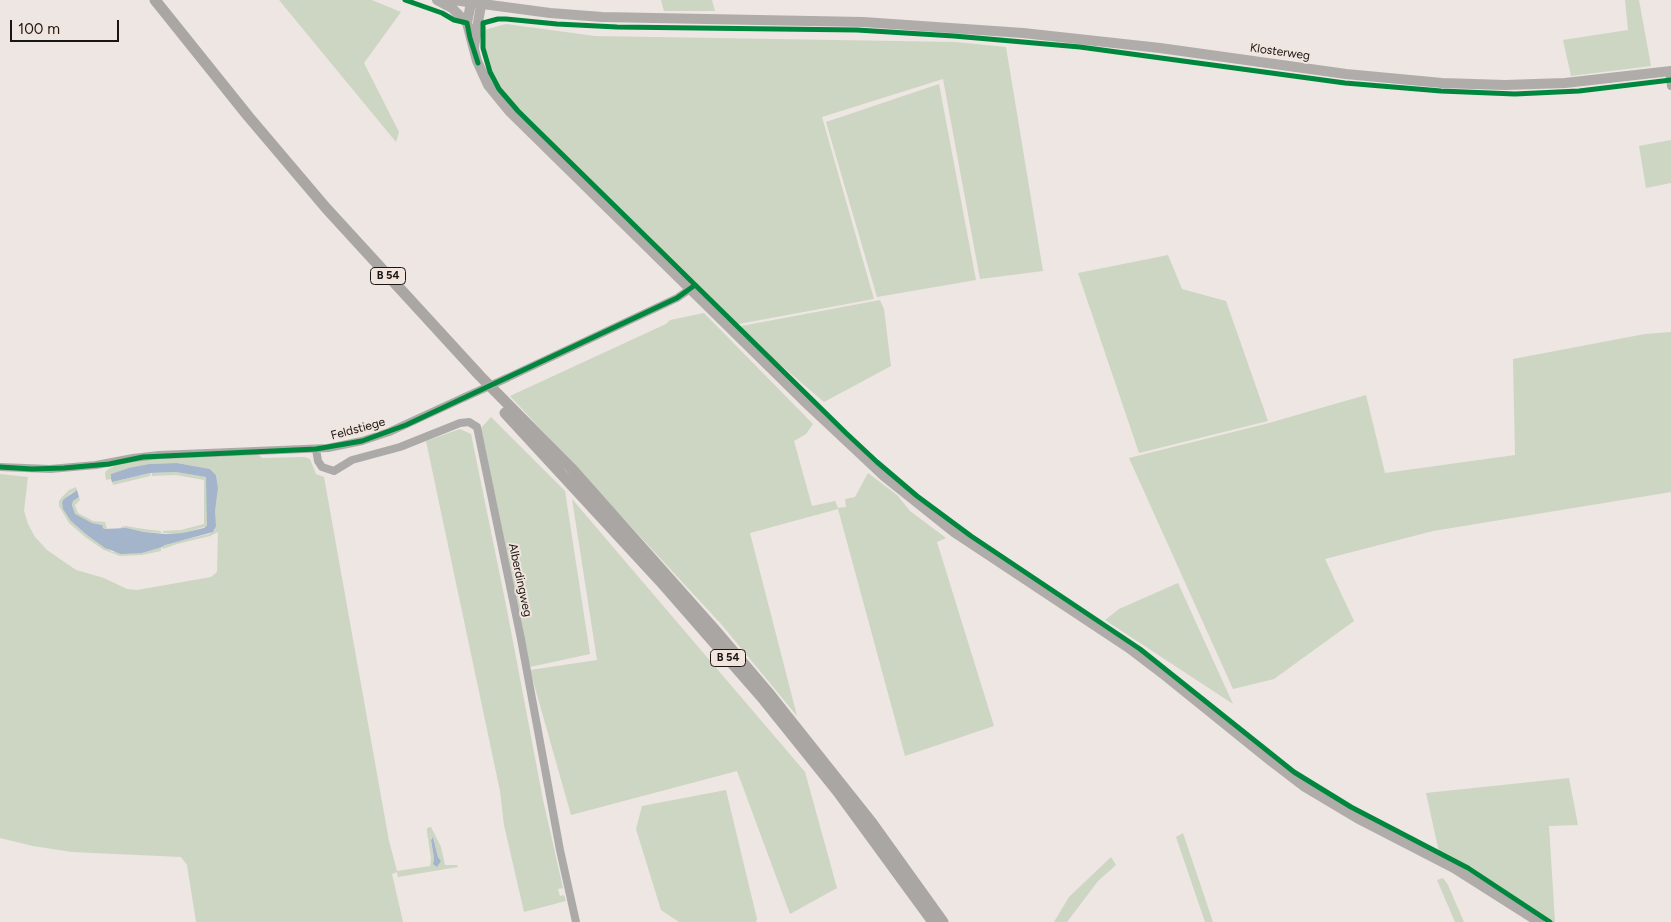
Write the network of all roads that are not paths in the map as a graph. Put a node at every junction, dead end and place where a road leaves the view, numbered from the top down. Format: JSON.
{"nodes":[{"id":1,"x":147,"y":0,"type":"edge"},
{"id":2,"x":155,"y":0,"type":"edge"},
{"id":3,"x":437,"y":0,"type":"edge"},
{"id":4,"x":452,"y":0,"type":"edge"},
{"id":5,"x":476,"y":4,"type":"junction"},
{"id":6,"x":467,"y":23,"type":"junction"},
{"id":7,"x":474,"y":48,"type":"junction"},
{"id":8,"x":1670,"y":72,"type":"edge"},
{"id":9,"x":1671,"y":86,"type":"edge"},
{"id":10,"x":690,"y":289,"type":"junction"},
{"id":11,"x":316,"y":448,"type":"junction"},
{"id":12,"x":0,"y":467,"type":"edge"},
{"id":13,"x":576,"y":922,"type":"edge"},
{"id":14,"x":933,"y":922,"type":"edge"},
{"id":15,"x":943,"y":922,"type":"edge"},
{"id":16,"x":1539,"y":922,"type":"edge"}],
"edges":[{"from":1,"to":14,"type":"highway","number":"B 54"},
{"from":2,"to":15,"type":"highway","number":"B 54"},
{"from":3,"to":6,"type":"main road"},
{"from":4,"to":5,"type":"main road"},
{"from":5,"to":6,"type":"main road"},
{"from":5,"to":7,"type":"main road"},
{"from":5,"to":8,"type":"main road","name":"Klosterweg"},
{"from":6,"to":7,"type":"main road"},
{"from":7,"to":10,"type":"main road"},
{"from":8,"to":9,"type":"street"},
{"from":10,"to":11,"type":"street","name":"Feldstiege","bridge":true},
{"from":10,"to":16,"type":"main road"},
{"from":11,"to":12,"type":"street","name":"Feldstiege"},
{"from":11,"to":13,"type":"street","name":"Alberdingweg"}]}
